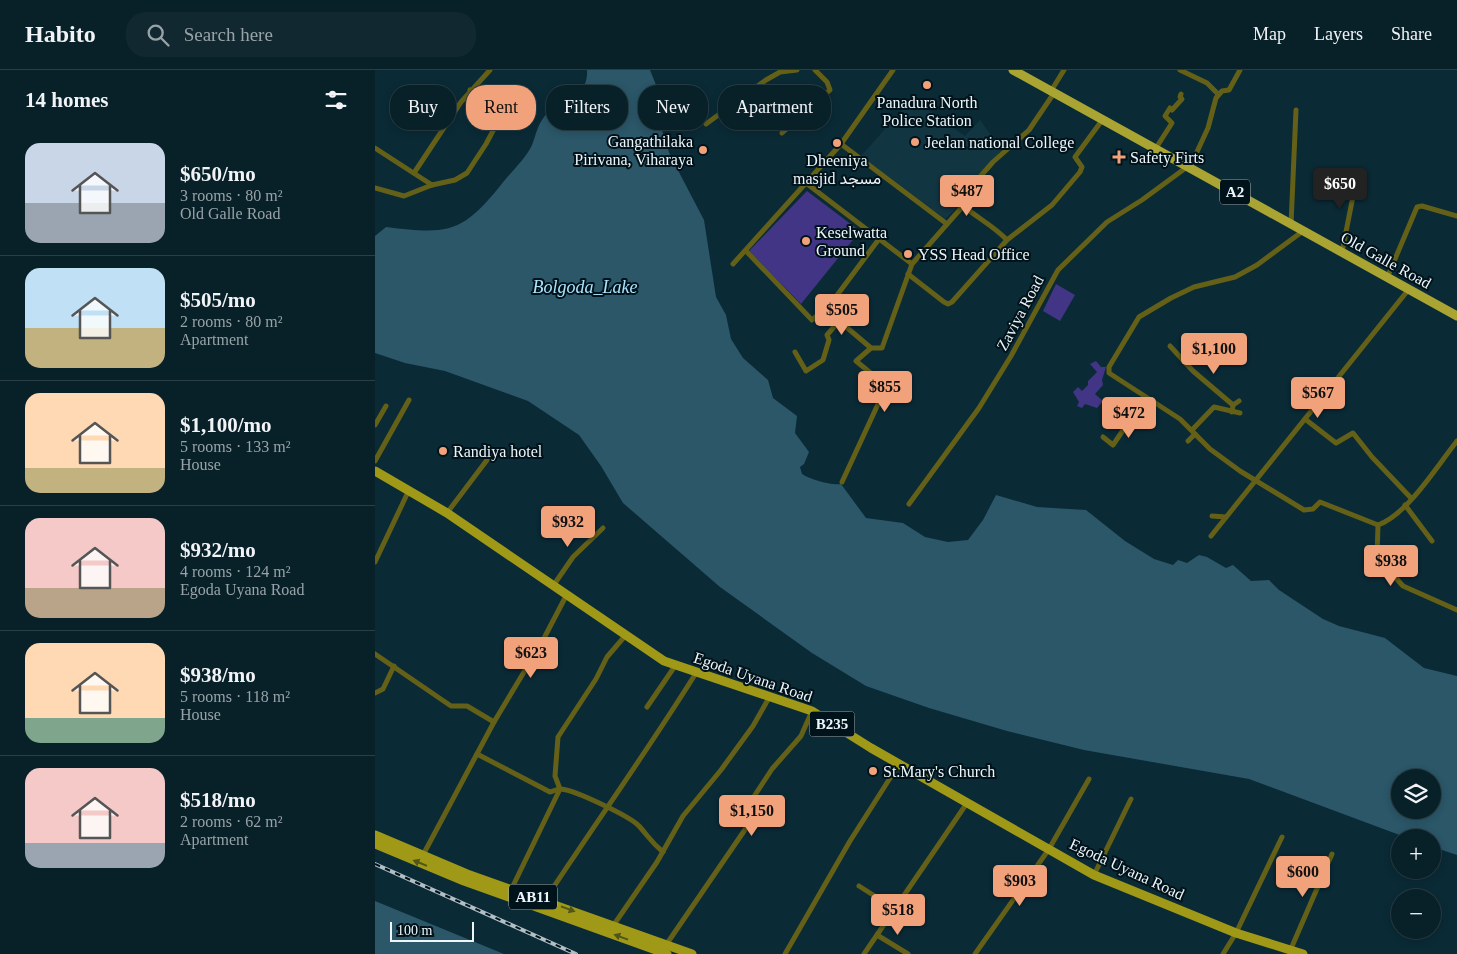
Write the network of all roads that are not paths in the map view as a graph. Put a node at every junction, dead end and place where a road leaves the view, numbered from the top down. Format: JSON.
{"nodes":[{"id":1,"x":489,"y":70,"type":"edge"},
{"id":2,"x":797,"y":70,"type":"edge"},
{"id":3,"x":815,"y":70,"type":"edge"},
{"id":4,"x":893,"y":70,"type":"edge"},
{"id":5,"x":1013,"y":70,"type":"edge"},
{"id":6,"x":1064,"y":70,"type":"edge"},
{"id":7,"x":1180,"y":70,"type":"edge"},
{"id":8,"x":1240,"y":70,"type":"edge"},
{"id":9,"x":475,"y":85,"type":"edge"},
{"id":10,"x":1053,"y":92,"type":"junction"},
{"id":11,"x":1181,"y":94,"type":"dead end"},
{"id":12,"x":1218,"y":94,"type":"junction"},
{"id":13,"x":466,"y":96,"type":"edge"},
{"id":14,"x":1296,"y":110,"type":"dead end"},
{"id":15,"x":1103,"y":119,"type":"junction"},
{"id":16,"x":708,"y":123,"type":"edge"},
{"id":17,"x":493,"y":130,"type":"edge"},
{"id":18,"x":782,"y":133,"type":"dead end"},
{"id":19,"x":841,"y":144,"type":"junction"},
{"id":20,"x":375,"y":148,"type":"edge"},
{"id":21,"x":1156,"y":148,"type":"junction"},
{"id":22,"x":1189,"y":166,"type":"junction"},
{"id":23,"x":1357,"y":171,"type":"dead end"},
{"id":24,"x":414,"y":173,"type":"junction"},
{"id":25,"x":806,"y":183,"type":"junction"},
{"id":26,"x":432,"y":185,"type":"junction"},
{"id":27,"x":375,"y":188,"type":"edge"},
{"id":28,"x":963,"y":206,"type":"junction"},
{"id":29,"x":1457,"y":216,"type":"edge"},
{"id":30,"x":947,"y":224,"type":"junction"},
{"id":31,"x":1291,"y":224,"type":"junction"},
{"id":32,"x":1303,"y":232,"type":"junction"},
{"id":33,"x":879,"y":239,"type":"junction"},
{"id":34,"x":1007,"y":240,"type":"junction"},
{"id":35,"x":746,"y":251,"type":"junction"},
{"id":36,"x":1342,"y":252,"type":"junction"},
{"id":37,"x":733,"y":264,"type":"dead end"},
{"id":38,"x":912,"y":264,"type":"junction"},
{"id":39,"x":908,"y":274,"type":"junction"},
{"id":40,"x":1387,"y":278,"type":"junction"},
{"id":41,"x":1409,"y":289,"type":"junction"},
{"id":42,"x":825,"y":309,"type":"junction"},
{"id":43,"x":1455,"y":312,"type":"edge"},
{"id":44,"x":839,"y":321,"type":"junction"},
{"id":45,"x":1170,"y":346,"type":"dead end"},
{"id":46,"x":871,"y":348,"type":"junction"},
{"id":47,"x":795,"y":352,"type":"dead end"},
{"id":48,"x":1195,"y":356,"type":"dead end"},
{"id":49,"x":1187,"y":364,"type":"junction"},
{"id":50,"x":1145,"y":398,"type":"junction"},
{"id":51,"x":409,"y":400,"type":"dead end"},
{"id":52,"x":1239,"y":401,"type":"dead end"},
{"id":53,"x":1233,"y":405,"type":"junction"},
{"id":54,"x":386,"y":406,"type":"dead end"},
{"id":55,"x":1232,"y":412,"type":"junction"},
{"id":56,"x":1239,"y":412,"type":"dead end"},
{"id":57,"x":1305,"y":419,"type":"junction"},
{"id":58,"x":375,"y":426,"type":"edge"},
{"id":59,"x":1194,"y":432,"type":"junction"},
{"id":60,"x":1103,"y":437,"type":"dead end"},
{"id":61,"x":1188,"y":441,"type":"dead end"},
{"id":62,"x":1457,"y":441,"type":"edge"},
{"id":63,"x":493,"y":452,"type":"dead end"},
{"id":64,"x":375,"y":461,"type":"edge"},
{"id":65,"x":375,"y":471,"type":"edge"},
{"id":66,"x":1256,"y":480,"type":"junction"},
{"id":67,"x":842,"y":482,"type":"dead end"},
{"id":68,"x":409,"y":490,"type":"junction"},
{"id":69,"x":1411,"y":498,"type":"junction"},
{"id":70,"x":909,"y":504,"type":"dead end"},
{"id":71,"x":1405,"y":505,"type":"junction"},
{"id":72,"x":447,"y":513,"type":"junction"},
{"id":73,"x":1212,"y":516,"type":"dead end"},
{"id":74,"x":1226,"y":517,"type":"junction"},
{"id":75,"x":1378,"y":525,"type":"junction"},
{"id":76,"x":603,"y":528,"type":"dead end"},
{"id":77,"x":1211,"y":536,"type":"dead end"},
{"id":78,"x":1432,"y":541,"type":"dead end"},
{"id":79,"x":375,"y":562,"type":"edge"},
{"id":80,"x":552,"y":586,"type":"junction"},
{"id":81,"x":566,"y":596,"type":"junction"},
{"id":82,"x":1457,"y":610,"type":"edge"},
{"id":83,"x":625,"y":636,"type":"junction"},
{"id":84,"x":375,"y":654,"type":"edge"},
{"id":85,"x":394,"y":666,"type":"junction"},
{"id":86,"x":675,"y":666,"type":"junction"},
{"id":87,"x":696,"y":672,"type":"junction"},
{"id":88,"x":375,"y":693,"type":"edge"},
{"id":89,"x":769,"y":696,"type":"junction"},
{"id":90,"x":647,"y":708,"type":"dead end"},
{"id":91,"x":812,"y":712,"type":"junction"},
{"id":92,"x":494,"y":722,"type":"junction"},
{"id":93,"x":477,"y":754,"type":"junction"},
{"id":94,"x":899,"y":764,"type":"junction"},
{"id":95,"x":1089,"y":779,"type":"dead end"},
{"id":96,"x":560,"y":789,"type":"junction"},
{"id":97,"x":1131,"y":799,"type":"dead end"},
{"id":98,"x":967,"y":803,"type":"junction"},
{"id":99,"x":606,"y":807,"type":"junction"},
{"id":100,"x":375,"y":835,"type":"edge"},
{"id":101,"x":1282,"y":837,"type":"dead end"},
{"id":102,"x":375,"y":844,"type":"edge"},
{"id":103,"x":1049,"y":849,"type":"junction"},
{"id":104,"x":663,"y":852,"type":"junction"},
{"id":105,"x":1332,"y":854,"type":"dead end"},
{"id":106,"x":423,"y":855,"type":"junction"},
{"id":107,"x":1094,"y":875,"type":"junction"},
{"id":108,"x":859,"y":886,"type":"dead end"},
{"id":109,"x":509,"y":893,"type":"junction"},
{"id":110,"x":545,"y":900,"type":"junction"},
{"id":111,"x":895,"y":909,"type":"junction"},
{"id":112,"x":613,"y":926,"type":"junction"},
{"id":113,"x":1236,"y":933,"type":"junction"},
{"id":114,"x":877,"y":935,"type":"junction"},
{"id":115,"x":665,"y":950,"type":"edge"},
{"id":116,"x":1289,"y":952,"type":"edge"},
{"id":117,"x":692,"y":954,"type":"edge"},
{"id":118,"x":785,"y":954,"type":"edge"},
{"id":119,"x":864,"y":954,"type":"edge"},
{"id":120,"x":908,"y":954,"type":"edge"},
{"id":121,"x":975,"y":954,"type":"edge"},
{"id":122,"x":1223,"y":954,"type":"edge"},
{"id":123,"x":1303,"y":954,"type":"edge"}],
"edges":[{"from":1,"to":9,"type":"street"},
{"from":2,"to":16,"type":"street"},
{"from":3,"to":18,"type":"street"},
{"from":4,"to":19,"type":"street"},
{"from":5,"to":10,"type":"highway","name":"Old Galle Road","number":"A2"},
{"from":6,"to":10,"type":"street"},
{"from":7,"to":12,"type":"street"},
{"from":8,"to":12,"type":"street"},
{"from":10,"to":15,"type":"highway","name":"Old Galle Road","number":"A2"},
{"from":10,"to":28,"type":"street"},
{"from":11,"to":21,"type":"street"},
{"from":12,"to":22,"type":"street"},
{"from":13,"to":24,"type":"street"},
{"from":14,"to":31,"type":"street"},
{"from":15,"to":21,"type":"highway","name":"Old Galle Road","number":"A2"},
{"from":15,"to":34,"type":"street"},
{"from":17,"to":26,"type":"street"},
{"from":19,"to":25,"type":"street"},
{"from":19,"to":30,"type":"street"},
{"from":20,"to":24,"type":"street"},
{"from":21,"to":22,"type":"highway","name":"Old Galle Road","number":"A2"},
{"from":22,"to":31,"type":"highway","name":"Old Galle Road","number":"A2"},
{"from":22,"to":70,"type":"street","name":"Zaviya Road"},
{"from":23,"to":36,"type":"street"},
{"from":24,"to":26,"type":"street"},
{"from":25,"to":33,"type":"street"},
{"from":25,"to":35,"type":"street"},
{"from":26,"to":27,"type":"street"},
{"from":28,"to":30,"type":"street"},
{"from":28,"to":34,"type":"street"},
{"from":29,"to":40,"type":"street"},
{"from":30,"to":38,"type":"street"},
{"from":31,"to":32,"type":"highway","name":"Old Galle Road","number":"A2"},
{"from":32,"to":36,"type":"highway","name":"Old Galle Road","number":"A2"},
{"from":32,"to":50,"type":"street"},
{"from":33,"to":38,"type":"street"},
{"from":33,"to":42,"type":"street"},
{"from":34,"to":39,"type":"street"},
{"from":35,"to":37,"type":"street"},
{"from":35,"to":42,"type":"street"},
{"from":36,"to":40,"type":"highway","name":"Old Galle Road","number":"A2"},
{"from":38,"to":39,"type":"street"},
{"from":39,"to":46,"type":"street"},
{"from":40,"to":41,"type":"highway","name":"Old Galle Road","number":"A2"},
{"from":41,"to":43,"type":"highway","name":"Old Galle Road","number":"A2"},
{"from":41,"to":57,"type":"street"},
{"from":42,"to":44,"type":"street"},
{"from":44,"to":46,"type":"street"},
{"from":44,"to":47,"type":"street"},
{"from":45,"to":49,"type":"street"},
{"from":46,"to":67,"type":"street"},
{"from":48,"to":49,"type":"street"},
{"from":49,"to":53,"type":"street"},
{"from":50,"to":59,"type":"street"},
{"from":50,"to":60,"type":"street"},
{"from":51,"to":64,"type":"street"},
{"from":52,"to":53,"type":"street"},
{"from":53,"to":55,"type":"street"},
{"from":54,"to":58,"type":"street"},
{"from":55,"to":56,"type":"street"},
{"from":55,"to":59,"type":"street"},
{"from":57,"to":66,"type":"street"},
{"from":57,"to":69,"type":"street"},
{"from":59,"to":61,"type":"street"},
{"from":59,"to":66,"type":"street"},
{"from":62,"to":69,"type":"street"},
{"from":63,"to":72,"type":"street"},
{"from":65,"to":68,"type":"main road","name":"Egoda Uyana Road","number":"B235"},
{"from":66,"to":74,"type":"street"},
{"from":66,"to":75,"type":"street"},
{"from":68,"to":72,"type":"main road","name":"Egoda Uyana Road","number":"B235"},
{"from":68,"to":79,"type":"street"},
{"from":69,"to":71,"type":"street"},
{"from":71,"to":75,"type":"street"},
{"from":71,"to":78,"type":"street"},
{"from":72,"to":80,"type":"main road","name":"Egoda Uyana Road","number":"B235"},
{"from":73,"to":74,"type":"street"},
{"from":74,"to":77,"type":"street"},
{"from":75,"to":82,"type":"street"},
{"from":76,"to":80,"type":"street"},
{"from":80,"to":81,"type":"main road","name":"Egoda Uyana Road","number":"B235"},
{"from":81,"to":83,"type":"main road","name":"Egoda Uyana Road","number":"B235"},
{"from":81,"to":92,"type":"street"},
{"from":83,"to":86,"type":"main road","name":"Egoda Uyana Road","number":"B235"},
{"from":83,"to":96,"type":"street"},
{"from":84,"to":85,"type":"street"},
{"from":85,"to":88,"type":"street"},
{"from":85,"to":92,"type":"street"},
{"from":86,"to":87,"type":"main road","name":"Egoda Uyana Road","number":"B235"},
{"from":86,"to":90,"type":"street"},
{"from":87,"to":89,"type":"main road","name":"Egoda Uyana Road","number":"B235"},
{"from":87,"to":99,"type":"street"},
{"from":89,"to":91,"type":"main road","name":"Egoda Uyana Road","number":"B235"},
{"from":89,"to":104,"type":"street"},
{"from":91,"to":94,"type":"main road","name":"Egoda Uyana Road","number":"B235"},
{"from":91,"to":115,"type":"street"},
{"from":92,"to":93,"type":"street"},
{"from":93,"to":96,"type":"street"},
{"from":93,"to":106,"type":"street"},
{"from":94,"to":98,"type":"main road","name":"Egoda Uyana Road","number":"B235"},
{"from":94,"to":118,"type":"street"},
{"from":95,"to":103,"type":"street"},
{"from":96,"to":99,"type":"street"},
{"from":96,"to":109,"type":"street"},
{"from":97,"to":107,"type":"street"},
{"from":98,"to":103,"type":"main road","name":"Egoda Uyana Road","number":"B235"},
{"from":98,"to":111,"type":"street"},
{"from":99,"to":104,"type":"street"},
{"from":99,"to":110,"type":"street"},
{"from":100,"to":106,"type":"main road","number":"AB11"},
{"from":101,"to":113,"type":"street"},
{"from":109,"to":102,"type":"main road","number":"AB11","one_way":true},
{"from":103,"to":107,"type":"main road","name":"Egoda Uyana Road","number":"B235"},
{"from":103,"to":121,"type":"street"},
{"from":104,"to":112,"type":"street"},
{"from":105,"to":116,"type":"street"},
{"from":106,"to":109,"type":"main road","number":"AB11"},
{"from":107,"to":113,"type":"main road","name":"Egoda Uyana Road","number":"B235"},
{"from":108,"to":111,"type":"street"},
{"from":109,"to":110,"type":"main road","number":"AB11"},
{"from":115,"to":109,"type":"main road","number":"AB11","one_way":true},
{"from":110,"to":112,"type":"main road","number":"AB11","one_way":true},
{"from":111,"to":114,"type":"street"},
{"from":112,"to":115,"type":"main road","number":"AB11"},
{"from":113,"to":116,"type":"main road","name":"Egoda Uyana Road","number":"B235"},
{"from":113,"to":122,"type":"street"},
{"from":114,"to":119,"type":"street"},
{"from":114,"to":120,"type":"street"},
{"from":115,"to":117,"type":"main road","number":"AB11"},
{"from":116,"to":123,"type":"main road","name":"Egoda Uyana Road","number":"B235"}]}
